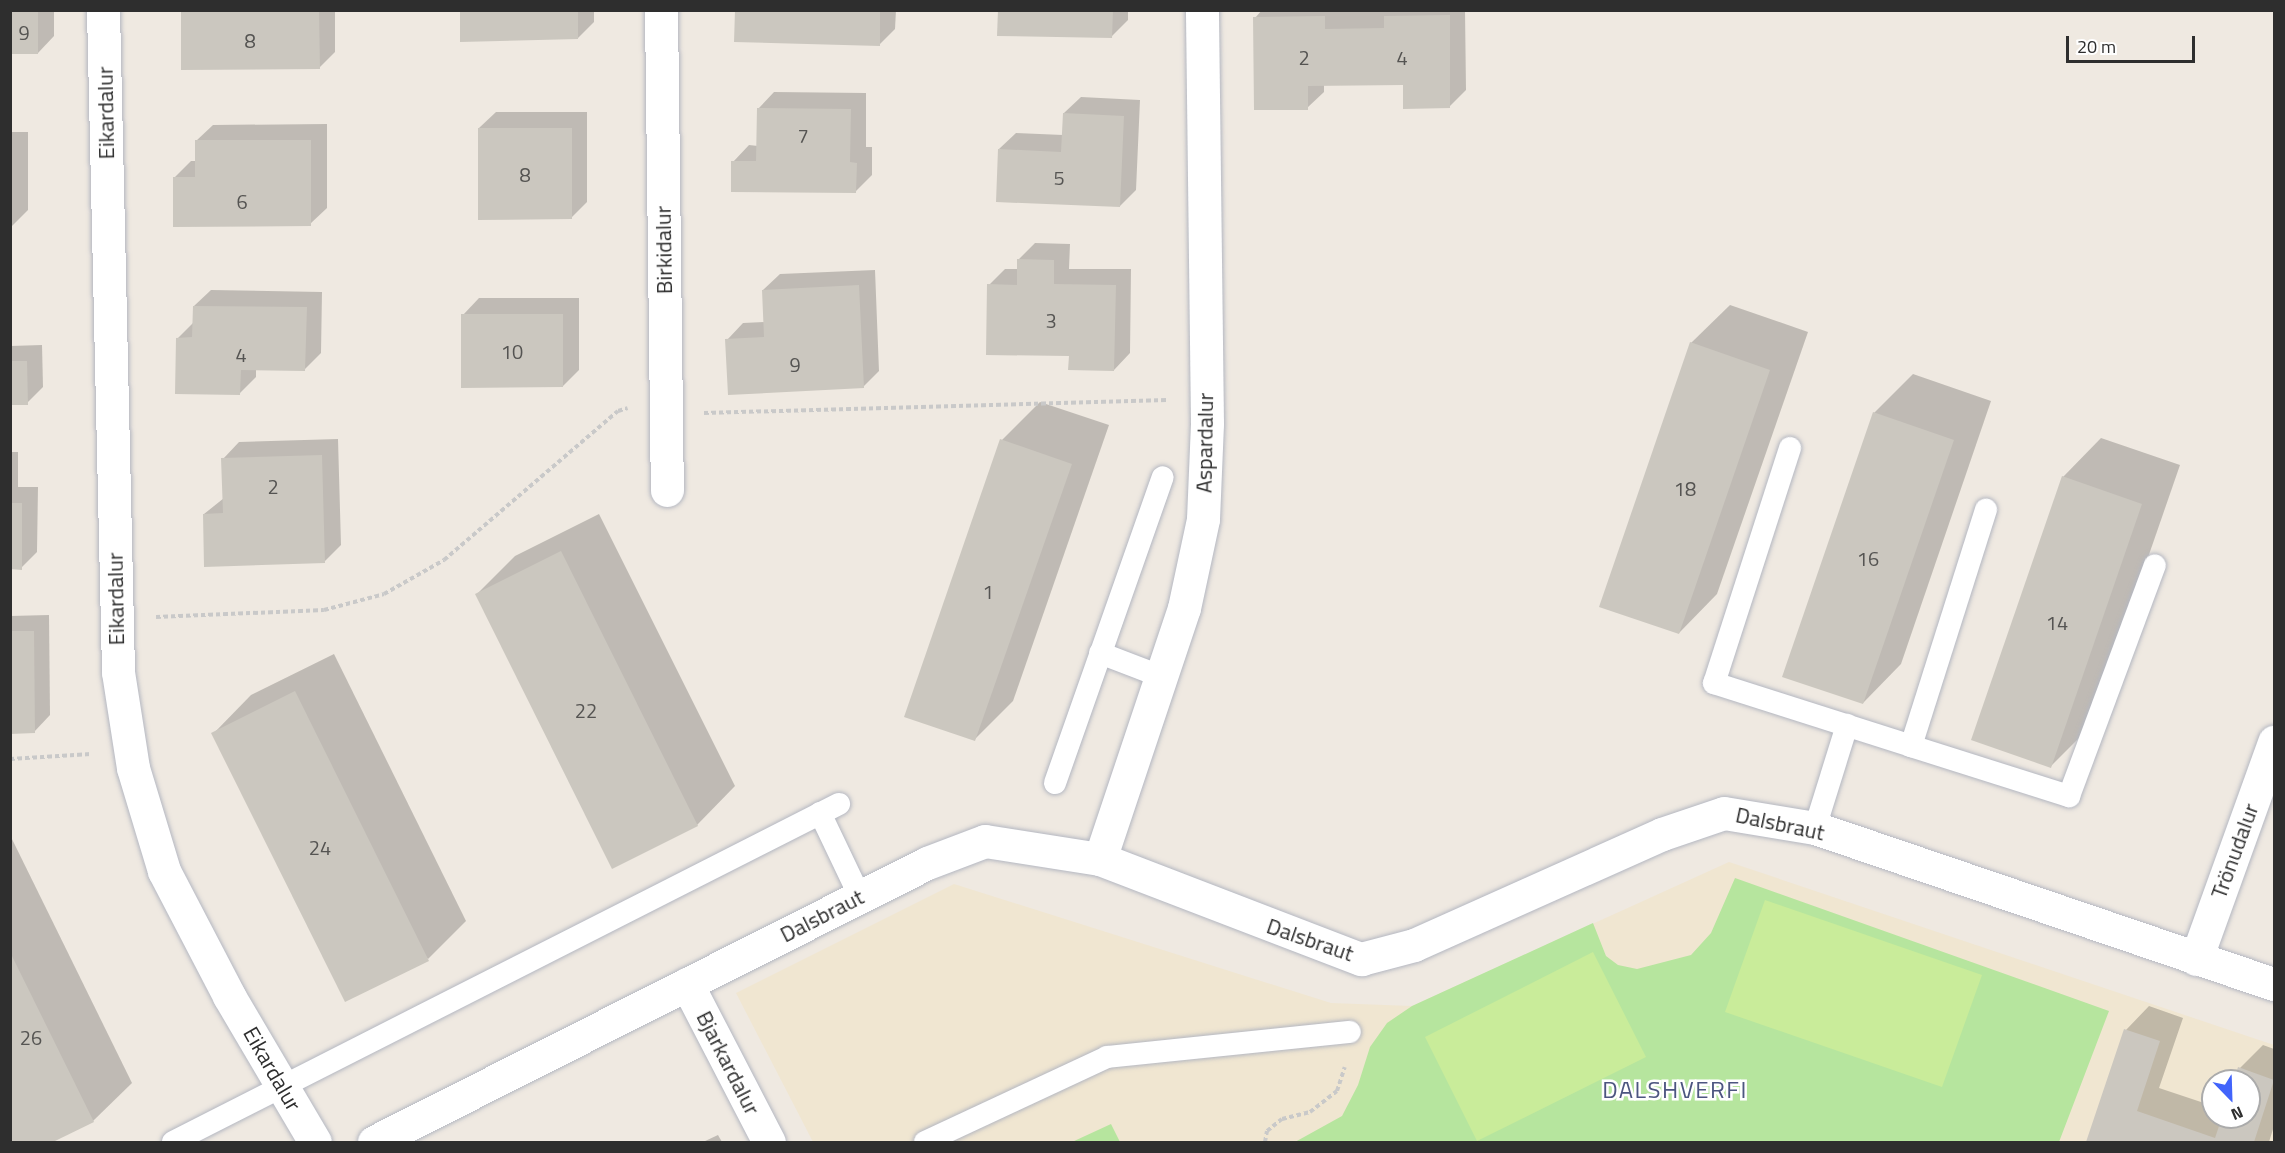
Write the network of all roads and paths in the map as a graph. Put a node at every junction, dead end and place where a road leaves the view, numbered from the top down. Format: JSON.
{"nodes":[{"id":1,"x":104,"y":10,"type":"edge"},
{"id":2,"x":661,"y":10,"type":"edge"},
{"id":3,"x":1202,"y":10,"type":"edge"},
{"id":4,"x":1207,"y":399,"type":"junction"},
{"id":5,"x":666,"y":405,"type":"junction"},
{"id":6,"x":1790,"y":448,"type":"dead end"},
{"id":7,"x":1163,"y":477,"type":"dead end"},
{"id":8,"x":667,"y":490,"type":"dead end"},
{"id":9,"x":1986,"y":510,"type":"dead end"},
{"id":10,"x":2155,"y":565,"type":"dead end"},
{"id":11,"x":117,"y":618,"type":"junction"},
{"id":12,"x":1100,"y":653,"type":"junction"},
{"id":13,"x":1162,"y":677,"type":"junction"},
{"id":14,"x":1847,"y":725,"type":"junction"},
{"id":15,"x":2274,"y":742,"type":"edge"},
{"id":16,"x":1911,"y":746,"type":"junction"},
{"id":17,"x":131,"y":752,"type":"junction"},
{"id":18,"x":10,"y":759,"type":"edge"},
{"id":19,"x":1055,"y":783,"type":"dead end"},
{"id":20,"x":1815,"y":828,"type":"junction"},
{"id":21,"x":1100,"y":859,"type":"junction"},
{"id":22,"x":860,"y":897,"type":"junction"},
{"id":23,"x":2196,"y":959,"type":"junction"},
{"id":24,"x":687,"y":984,"type":"junction"},
{"id":25,"x":2274,"y":984,"type":"edge"},
{"id":26,"x":1350,"y":1032,"type":"dead end"},
{"id":27,"x":282,"y":1086,"type":"junction"},
{"id":28,"x":173,"y":1143,"type":"edge"},
{"id":29,"x":315,"y":1143,"type":"edge"},
{"id":30,"x":374,"y":1143,"type":"edge"},
{"id":31,"x":769,"y":1143,"type":"edge"},
{"id":32,"x":925,"y":1143,"type":"edge"}],
"edges":[{"from":1,"to":11,"type":"street","name":"Eikardalur"},
{"from":2,"to":5,"type":"street","name":"Birkidalur"},
{"from":3,"to":4,"type":"street","name":"Aspardalur"},
{"from":4,"to":5,"type":"path"},
{"from":4,"to":13,"type":"street","name":"Aspardalur"},
{"from":5,"to":8,"type":"street","name":"Birkidalur"},
{"from":5,"to":11,"type":"path"},
{"from":6,"to":14,"type":"lane"},
{"from":7,"to":12,"type":"lane"},
{"from":9,"to":16,"type":"lane"},
{"from":10,"to":16,"type":"lane"},
{"from":11,"to":17,"type":"street","name":"Eikardalur"},
{"from":12,"to":13,"type":"lane"},
{"from":12,"to":19,"type":"lane"},
{"from":13,"to":21,"type":"street","name":"Aspardalur"},
{"from":14,"to":16,"type":"lane"},
{"from":14,"to":20,"type":"lane"},
{"from":15,"to":23,"type":"street","name":"Trönudalur"},
{"from":17,"to":18,"type":"path"},
{"from":17,"to":27,"type":"street","name":"Eikardalur"},
{"from":20,"to":21,"type":"street","name":"Dalsbraut"},
{"from":20,"to":23,"type":"street","name":"Dalsbraut"},
{"from":21,"to":22,"type":"street","name":"Dalsbraut"},
{"from":22,"to":24,"type":"street","name":"Dalsbraut"},
{"from":22,"to":27,"type":"lane"},
{"from":23,"to":25,"type":"street","name":"Dalsbraut"},
{"from":24,"to":30,"type":"street","name":"Dalsbraut"},
{"from":24,"to":31,"type":"street","name":"Bjarkardalur"},
{"from":26,"to":32,"type":"lane"},
{"from":27,"to":28,"type":"lane"},
{"from":27,"to":29,"type":"street","name":"Eikardalur"}]}
